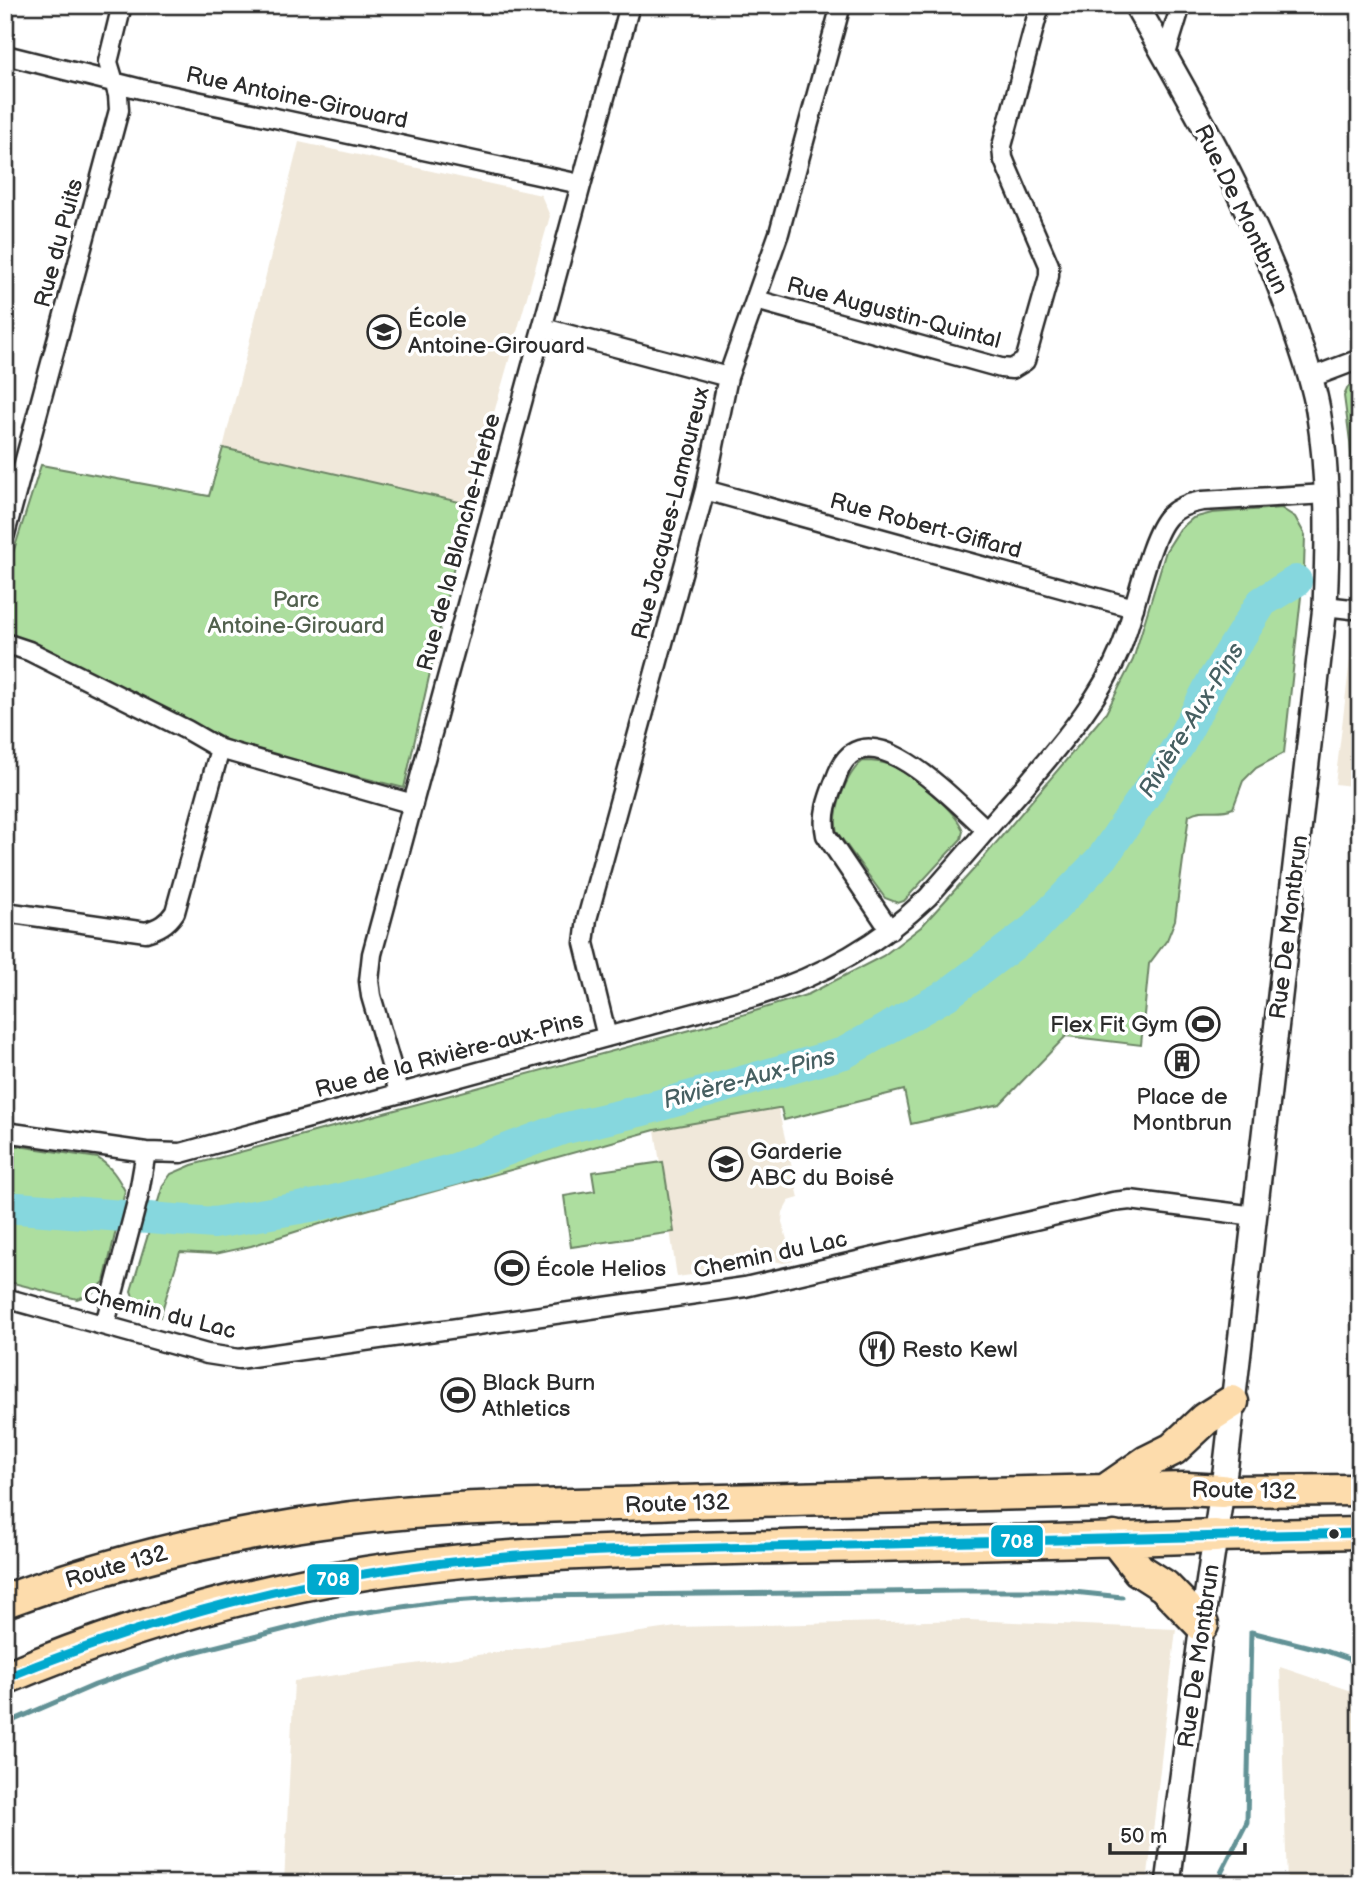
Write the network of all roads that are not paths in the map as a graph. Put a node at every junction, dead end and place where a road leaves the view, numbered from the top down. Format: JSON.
{"nodes":[{"id":1,"x":122,"y":5,"type":"edge"},
{"id":2,"x":630,"y":5,"type":"edge"},
{"id":3,"x":841,"y":5,"type":"edge"},
{"id":4,"x":1040,"y":5,"type":"edge"},
{"id":5,"x":1136,"y":5,"type":"edge"},
{"id":6,"x":1181,"y":5,"type":"edge"},
{"id":7,"x":5,"y":55,"type":"edge"},
{"id":8,"x":1165,"y":57,"type":"junction"},
{"id":9,"x":114,"y":81,"type":"junction"},
{"id":10,"x":580,"y":184,"type":"junction"},
{"id":11,"x":756,"y":300,"type":"junction"},
{"id":12,"x":544,"y":328,"type":"junction"},
{"id":13,"x":1360,"y":359,"type":"edge"},
{"id":14,"x":728,"y":377,"type":"junction"},
{"id":15,"x":1310,"y":378,"type":"junction"},
{"id":16,"x":705,"y":490,"type":"junction"},
{"id":17,"x":1326,"y":494,"type":"junction"},
{"id":18,"x":5,"y":534,"type":"edge"},
{"id":19,"x":1325,"y":606,"type":"junction"},
{"id":20,"x":1134,"y":608,"type":"junction"},
{"id":21,"x":1360,"y":608,"type":"edge"},
{"id":22,"x":5,"y":643,"type":"edge"},
{"id":23,"x":220,"y":749,"type":"junction"},
{"id":24,"x":412,"y":804,"type":"junction"},
{"id":25,"x":986,"y":830,"type":"junction"},
{"id":26,"x":5,"y":912,"type":"edge"},
{"id":27,"x":890,"y":930,"type":"junction"},
{"id":28,"x":607,"y":1037,"type":"junction"},
{"id":29,"x":399,"y":1092,"type":"junction"},
{"id":30,"x":5,"y":1132,"type":"edge"},
{"id":31,"x":146,"y":1153,"type":"junction"},
{"id":32,"x":1255,"y":1216,"type":"junction"},
{"id":33,"x":5,"y":1298,"type":"edge"},
{"id":34,"x":105,"y":1324,"type":"junction"},
{"id":35,"x":1232,"y":1402,"type":"junction"},
{"id":36,"x":1360,"y":1490,"type":"edge"},
{"id":37,"x":1105,"y":1491,"type":"junction"},
{"id":38,"x":1222,"y":1491,"type":"junction"},
{"id":39,"x":1360,"y":1533,"type":"edge"},
{"id":40,"x":1216,"y":1536,"type":"junction"},
{"id":41,"x":1114,"y":1538,"type":"junction"},
{"id":42,"x":5,"y":1601,"type":"edge"},
{"id":43,"x":1202,"y":1625,"type":"junction"},
{"id":44,"x":5,"y":1678,"type":"edge"},
{"id":45,"x":1168,"y":1884,"type":"edge"}],
"edges":[{"from":1,"to":9,"type":"street","name":"Rue du Puits"},
{"from":2,"to":10,"type":"street","name":"Rue de la Blanche-Herbe"},
{"from":3,"to":11,"type":"street","name":"Rue Jacques-Lamoureux"},
{"from":4,"to":11,"type":"street","name":"Rue Augustin-Quintal"},
{"from":5,"to":8,"type":"street","name":"Rue De Montbrun"},
{"from":6,"to":8,"type":"street"},
{"from":7,"to":9,"type":"street","name":"Rue Antoine-Girouard"},
{"from":8,"to":15,"type":"street","name":"Rue De Montbrun"},
{"from":9,"to":10,"type":"street","name":"Rue Antoine-Girouard"},
{"from":9,"to":18,"type":"street","name":"Rue du Puits"},
{"from":10,"to":12,"type":"street","name":"Rue de la Blanche-Herbe"},
{"from":11,"to":14,"type":"street","name":"Rue Jacques-Lamoureux"},
{"from":12,"to":14,"type":"street"},
{"from":12,"to":24,"type":"street","name":"Rue de la Blanche-Herbe"},
{"from":13,"to":15,"type":"street"},
{"from":14,"to":16,"type":"street","name":"Rue Jacques-Lamoureux"},
{"from":15,"to":17,"type":"street","name":"Rue De Montbrun"},
{"from":16,"to":20,"type":"street","name":"Rue Robert-Giffard"},
{"from":16,"to":28,"type":"street","name":"Rue Jacques-Lamoureux"},
{"from":17,"to":19,"type":"street","name":"Rue De Montbrun"},
{"from":17,"to":20,"type":"street","name":"Rue de la Rivière-aux-Pins"},
{"from":19,"to":21,"type":"street"},
{"from":19,"to":32,"type":"street","name":"Rue De Montbrun"},
{"from":20,"to":25,"type":"street","name":"Rue de la Rivière-aux-Pins"},
{"from":22,"to":23,"type":"street"},
{"from":23,"to":24,"type":"street"},
{"from":23,"to":26,"type":"street"},
{"from":24,"to":29,"type":"street","name":"Rue de la Blanche-Herbe"},
{"from":25,"to":27,"type":"street","name":"Rue de la Rivière-aux-Pins"},
{"from":25,"to":27,"type":"street"},
{"from":27,"to":28,"type":"street","name":"Rue de la Rivière-aux-Pins"},
{"from":28,"to":29,"type":"street","name":"Rue de la Rivière-aux-Pins"},
{"from":29,"to":31,"type":"street","name":"Rue de la Rivière-aux-Pins"},
{"from":30,"to":31,"type":"street","name":"Rue de la Rivière-aux-Pins"},
{"from":31,"to":34,"type":"street"},
{"from":32,"to":34,"type":"street","name":"Chemin du Lac"},
{"from":32,"to":35,"type":"street","name":"Rue De Montbrun"},
{"from":33,"to":34,"type":"street","name":"Chemin du Lac"},
{"from":35,"to":37,"type":"highway"},
{"from":35,"to":38,"type":"street","name":"Rue De Montbrun"},
{"from":36,"to":38,"type":"highway","name":"Route 132"},
{"from":37,"to":38,"type":"highway","name":"Route 132"},
{"from":37,"to":42,"type":"highway","name":"Route 132"},
{"from":38,"to":40,"type":"street","name":"Rue De Montbrun"},
{"from":39,"to":40,"type":"highway","name":"Route 132"},
{"from":40,"to":41,"type":"highway","name":"Route 132"},
{"from":40,"to":43,"type":"street","name":"Rue De Montbrun"},
{"from":41,"to":43,"type":"highway"},
{"from":41,"to":44,"type":"highway","name":"Route 132"},
{"from":43,"to":45,"type":"street","name":"Rue De Montbrun"}]}
